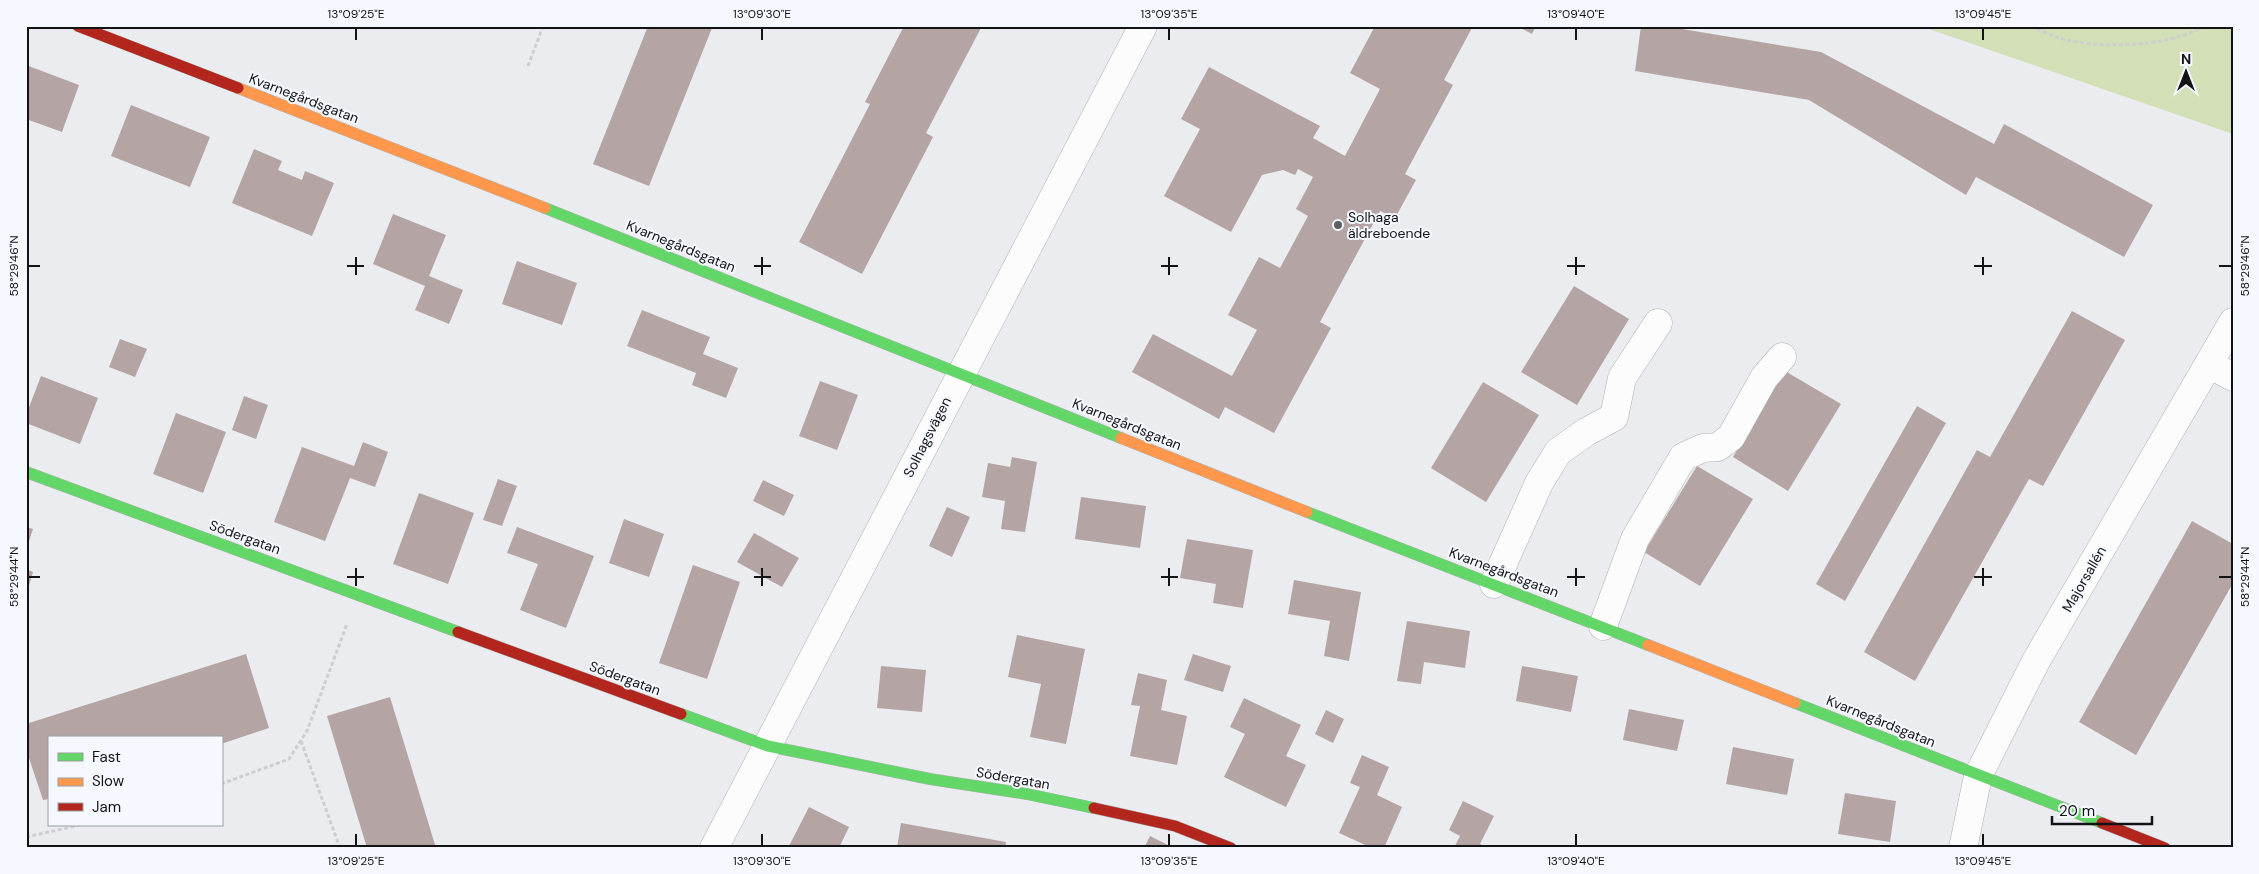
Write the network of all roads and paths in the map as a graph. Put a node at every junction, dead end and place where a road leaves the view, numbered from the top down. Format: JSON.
{"nodes":[{"id":1,"x":78,"y":26,"type":"edge"},
{"id":2,"x":543,"y":26,"type":"edge"},
{"id":3,"x":1143,"y":26,"type":"edge"},
{"id":4,"x":2031,"y":26,"type":"edge"},
{"id":5,"x":2206,"y":26,"type":"edge"},
{"id":6,"x":528,"y":66,"type":"dead end"},
{"id":7,"x":2233,"y":322,"type":"edge"},
{"id":8,"x":1658,"y":323,"type":"dead end"},
{"id":9,"x":1782,"y":357,"type":"dead end"},
{"id":10,"x":2209,"y":364,"type":"junction"},
{"id":11,"x":960,"y":373,"type":"junction"},
{"id":12,"x":2233,"y":377,"type":"edge"},
{"id":13,"x":26,"y":472,"type":"edge"},
{"id":14,"x":1494,"y":584,"type":"junction"},
{"id":15,"x":358,"y":595,"type":"junction"},
{"id":16,"x":1602,"y":626,"type":"junction"},
{"id":17,"x":300,"y":741,"type":"junction"},
{"id":18,"x":768,"y":746,"type":"junction"},
{"id":19,"x":1978,"y":776,"type":"junction"},
{"id":20,"x":222,"y":784,"type":"edge"},
{"id":21,"x":76,"y":826,"type":"edge"},
{"id":22,"x":26,"y":837,"type":"edge"},
{"id":23,"x":340,"y":848,"type":"edge"},
{"id":24,"x":714,"y":848,"type":"edge"},
{"id":25,"x":1231,"y":848,"type":"edge"},
{"id":26,"x":1964,"y":848,"type":"edge"},
{"id":27,"x":2165,"y":848,"type":"edge"}],
"edges":[{"from":1,"to":11,"type":"street","name":"Kvarnegårdsgatan"},
{"from":2,"to":6,"type":"path"},
{"from":3,"to":11,"type":"street","name":"Solhagsvägen"},
{"from":4,"to":5,"type":"path"},
{"from":7,"to":10,"type":"street","name":"Majorsallén"},
{"from":8,"to":14,"type":"street"},
{"from":9,"to":16,"type":"street"},
{"from":10,"to":12,"type":"street"},
{"from":10,"to":19,"type":"street","name":"Majorsallén"},
{"from":11,"to":14,"type":"street","name":"Kvarnegårdsgatan"},
{"from":11,"to":18,"type":"street","name":"Solhagsvägen"},
{"from":13,"to":15,"type":"street","name":"Södergatan"},
{"from":14,"to":16,"type":"street","name":"Kvarnegårdsgatan"},
{"from":15,"to":17,"type":"path"},
{"from":15,"to":18,"type":"street","name":"Södergatan"},
{"from":16,"to":19,"type":"street","name":"Kvarnegårdsgatan"},
{"from":17,"to":20,"type":"path"},
{"from":17,"to":23,"type":"path"},
{"from":18,"to":24,"type":"street","name":"Solhagsvägen"},
{"from":18,"to":25,"type":"street","name":"Södergatan"},
{"from":19,"to":26,"type":"street","name":"Majorsallén"},
{"from":19,"to":27,"type":"street","name":"Kvarnegårdsgatan"},
{"from":21,"to":22,"type":"path"}]}
